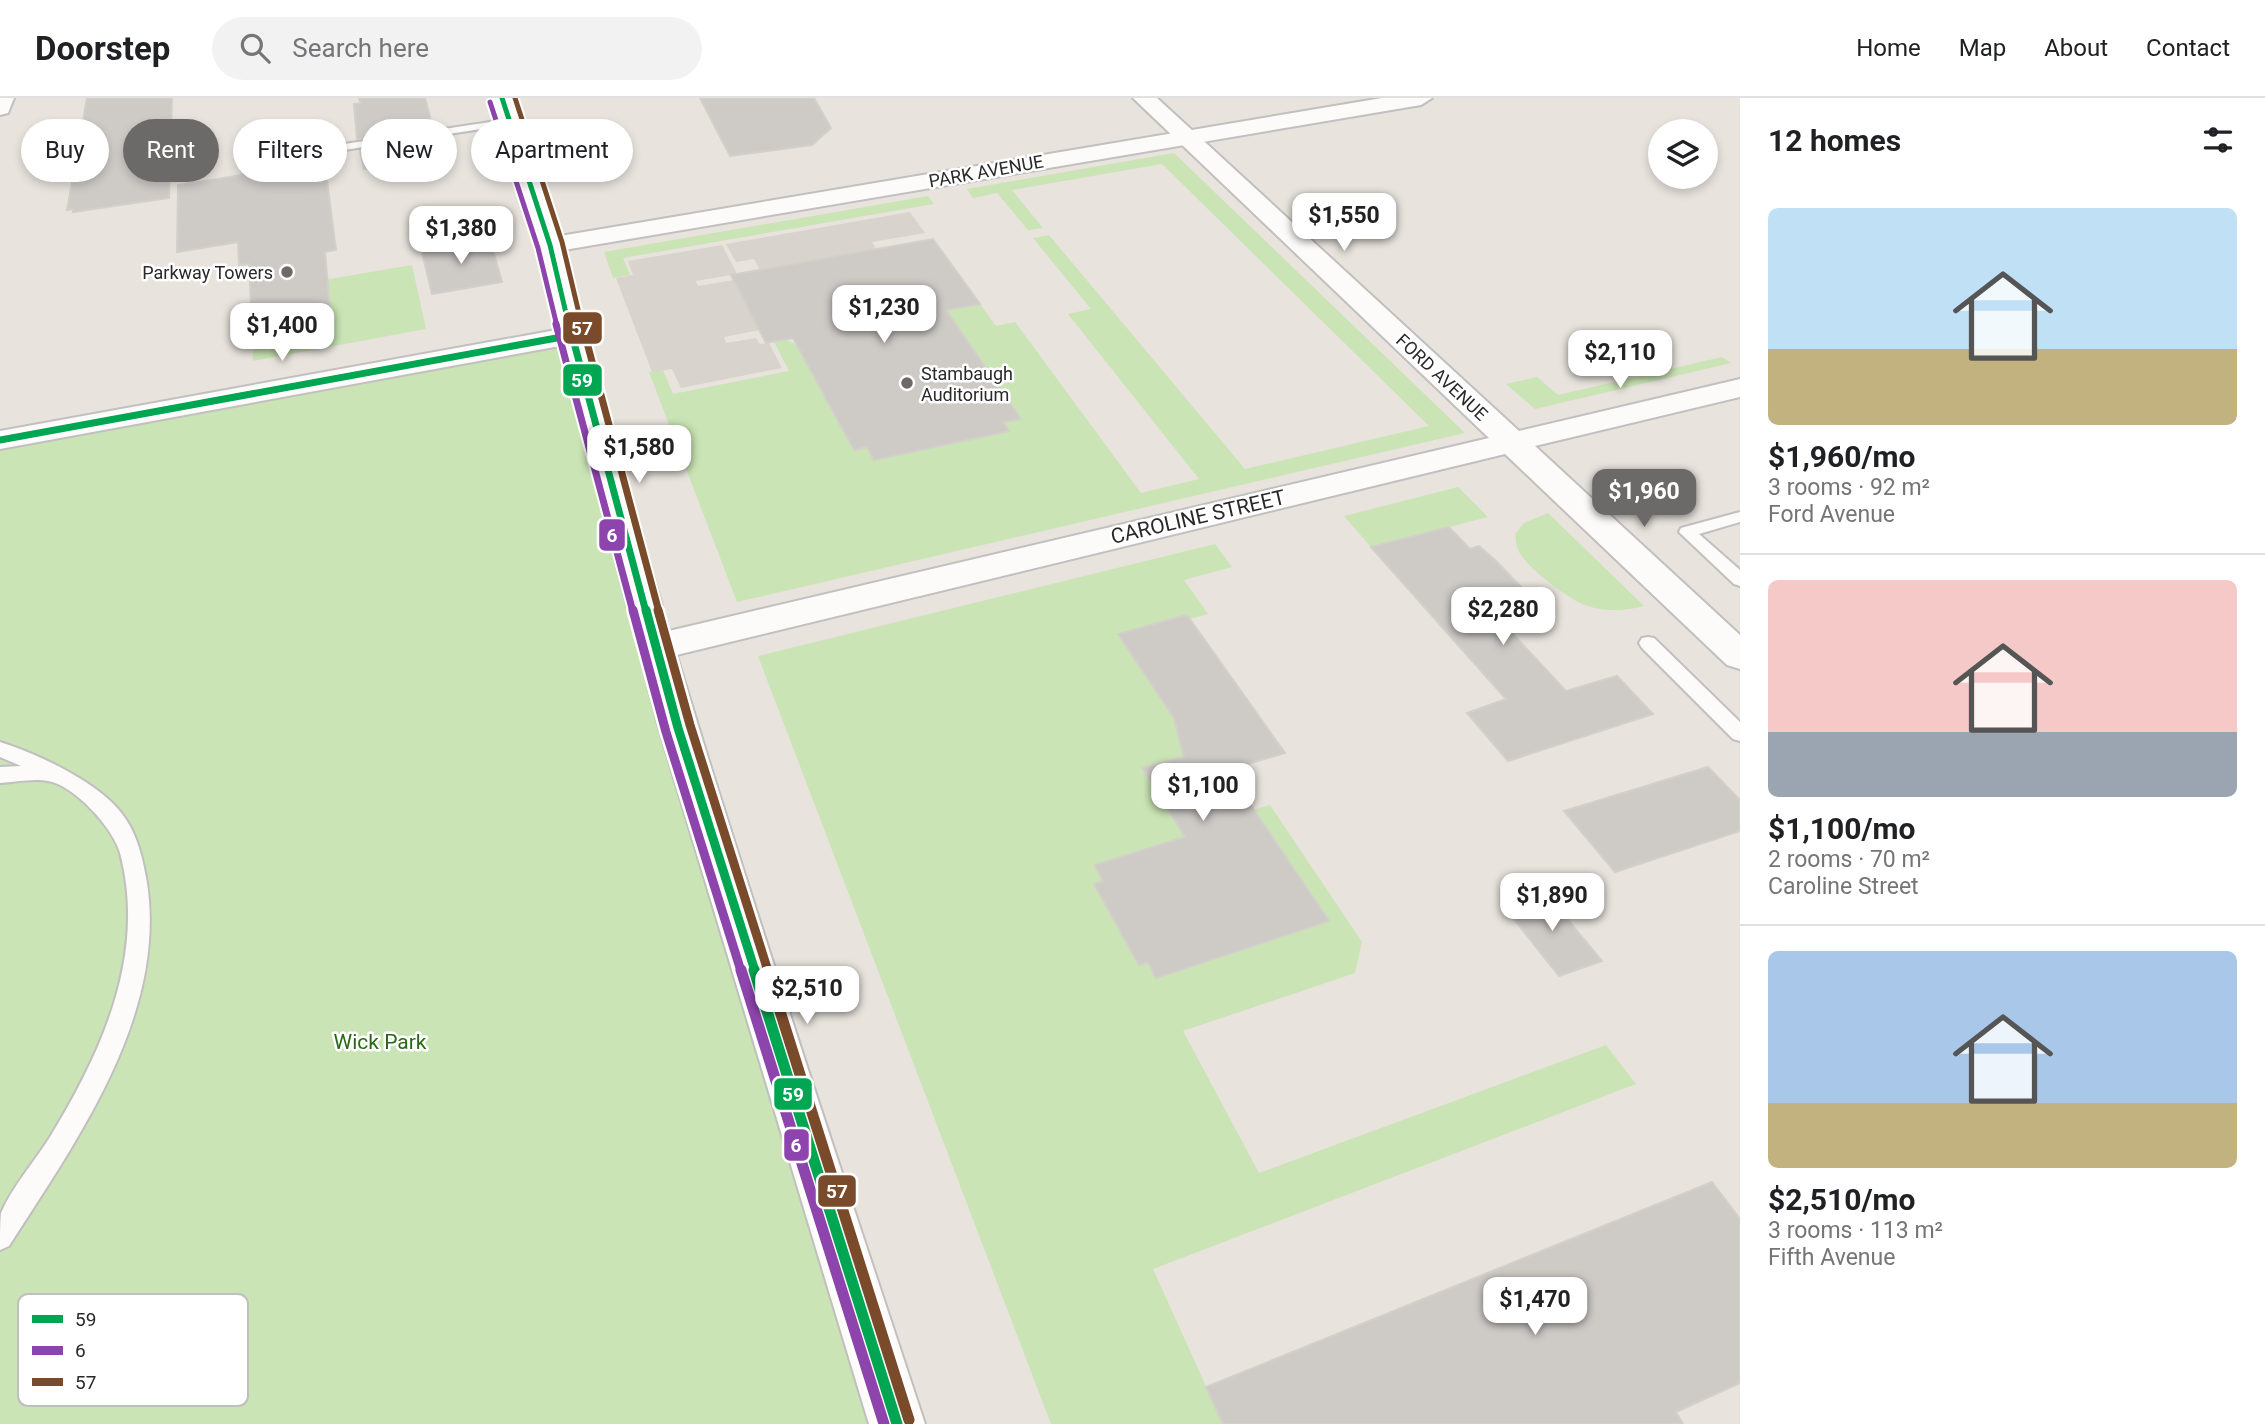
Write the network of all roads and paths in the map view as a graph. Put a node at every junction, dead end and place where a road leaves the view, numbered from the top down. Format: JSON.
{"nodes":[{"id":1,"x":3,"y":98,"type":"edge"},
{"id":2,"x":502,"y":98,"type":"edge"},
{"id":3,"x":1144,"y":98,"type":"edge"},
{"id":4,"x":1422,"y":98,"type":"edge"},
{"id":5,"x":0,"y":108,"type":"edge"},
{"id":6,"x":509,"y":119,"type":"edge"},
{"id":7,"x":471,"y":128,"type":"edge"},
{"id":8,"x":1186,"y":137,"type":"junction"},
{"id":9,"x":347,"y":147,"type":"edge"},
{"id":10,"x":530,"y":182,"type":"edge"},
{"id":11,"x":550,"y":245,"type":"junction"},
{"id":12,"x":573,"y":335,"type":"junction"},
{"id":13,"x":1740,"y":388,"type":"edge"},
{"id":14,"x":0,"y":440,"type":"edge"},
{"id":15,"x":1512,"y":442,"type":"junction"},
{"id":16,"x":1740,"y":517,"type":"edge"},
{"id":17,"x":1740,"y":580,"type":"edge"},
{"id":18,"x":1648,"y":643,"type":"dead end"},
{"id":19,"x":656,"y":647,"type":"junction"},
{"id":20,"x":1740,"y":656,"type":"edge"},
{"id":21,"x":1740,"y":734,"type":"edge"},
{"id":22,"x":0,"y":749,"type":"edge"},
{"id":23,"x":49,"y":773,"type":"junction"},
{"id":24,"x":0,"y":775,"type":"edge"},
{"id":25,"x":0,"y":1237,"type":"edge"},
{"id":26,"x":897,"y":1424,"type":"edge"}],
"edges":[{"from":1,"to":5,"type":"street"},
{"from":2,"to":6,"type":"street"},
{"from":3,"to":8,"type":"street","name":"FORD AVENUE"},
{"from":4,"to":8,"type":"street","name":"PARK AVENUE"},
{"from":7,"to":9,"type":"lane"},
{"from":8,"to":11,"type":"street","name":"PARK AVENUE"},
{"from":8,"to":15,"type":"street","name":"FORD AVENUE"},
{"from":10,"to":11,"type":"street"},
{"from":11,"to":12,"type":"street"},
{"from":12,"to":14,"type":"street"},
{"from":12,"to":19,"type":"street"},
{"from":13,"to":15,"type":"street","name":"CAROLINE STREET"},
{"from":15,"to":19,"type":"street","name":"CAROLINE STREET"},
{"from":15,"to":20,"type":"street","name":"FORD AVENUE"},
{"from":16,"to":17,"type":"lane"},
{"from":18,"to":21,"type":"lane"},
{"from":19,"to":26,"type":"street"},
{"from":22,"to":23,"type":"lane"},
{"from":23,"to":24,"type":"lane"},
{"from":23,"to":25,"type":"lane"}]}
